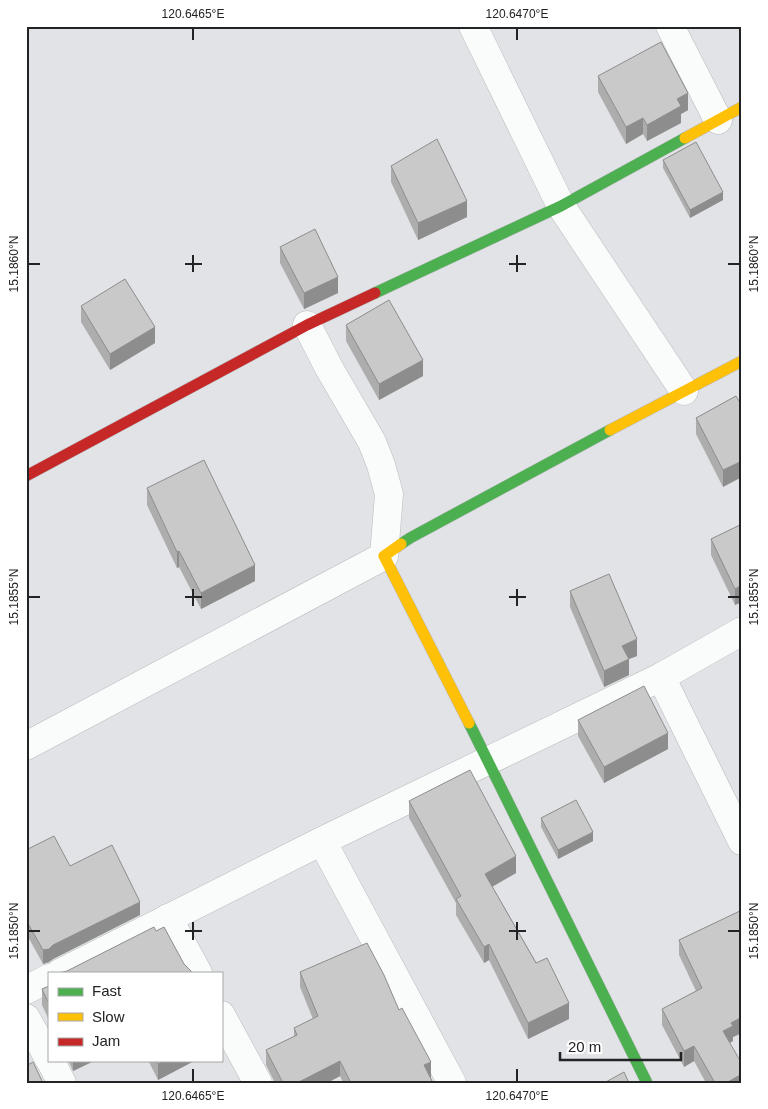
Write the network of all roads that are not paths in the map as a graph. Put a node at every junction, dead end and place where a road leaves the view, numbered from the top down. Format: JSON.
{"nodes":[{"id":1,"x":473,"y":26,"type":"edge"},
{"id":2,"x":670,"y":26,"type":"edge"},
{"id":3,"x":742,"y":107,"type":"edge"},
{"id":4,"x":718,"y":120,"type":"junction"},
{"id":5,"x":561,"y":206,"type":"junction"},
{"id":6,"x":307,"y":325,"type":"junction"},
{"id":7,"x":742,"y":361,"type":"edge"},
{"id":8,"x":684,"y":390,"type":"junction"},
{"id":9,"x":26,"y":476,"type":"edge"},
{"id":10,"x":384,"y":556,"type":"junction"},
{"id":11,"x":742,"y":631,"type":"edge"},
{"id":12,"x":661,"y":677,"type":"junction"},
{"id":13,"x":26,"y":746,"type":"edge"},
{"id":14,"x":488,"y":760,"type":"junction"},
{"id":15,"x":322,"y":841,"type":"junction"},
{"id":16,"x":742,"y":841,"type":"edge"},
{"id":17,"x":168,"y":918,"type":"junction"},
{"id":18,"x":62,"y":972,"type":"edge"},
{"id":19,"x":197,"y":972,"type":"edge"},
{"id":20,"x":48,"y":979,"type":"edge"},
{"id":21,"x":26,"y":990,"type":"edge"},
{"id":22,"x":222,"y":1017,"type":"edge"},
{"id":23,"x":26,"y":1018,"type":"edge"},
{"id":24,"x":48,"y":1057,"type":"edge"},
{"id":25,"x":51,"y":1062,"type":"edge"},
{"id":26,"x":62,"y":1083,"type":"edge"},
{"id":27,"x":258,"y":1083,"type":"edge"},
{"id":28,"x":452,"y":1083,"type":"edge"},
{"id":29,"x":647,"y":1083,"type":"edge"}],
"edges":[{"from":1,"to":5,"type":"street"},
{"from":2,"to":4,"type":"street"},
{"from":3,"to":4,"type":"street"},
{"from":4,"to":5,"type":"street"},
{"from":5,"to":6,"type":"street"},
{"from":5,"to":8,"type":"street"},
{"from":6,"to":9,"type":"street"},
{"from":6,"to":10,"type":"street"},
{"from":7,"to":8,"type":"street"},
{"from":8,"to":10,"type":"street"},
{"from":10,"to":13,"type":"street"},
{"from":10,"to":14,"type":"street"},
{"from":11,"to":12,"type":"street"},
{"from":12,"to":14,"type":"street"},
{"from":12,"to":16,"type":"street"},
{"from":14,"to":15,"type":"street"},
{"from":14,"to":29,"type":"street"},
{"from":15,"to":17,"type":"street"},
{"from":15,"to":28,"type":"street"},
{"from":17,"to":18,"type":"street"},
{"from":17,"to":19,"type":"street"},
{"from":20,"to":21,"type":"street"},
{"from":22,"to":27,"type":"street"},
{"from":23,"to":24,"type":"street"},
{"from":25,"to":26,"type":"street"}]}
